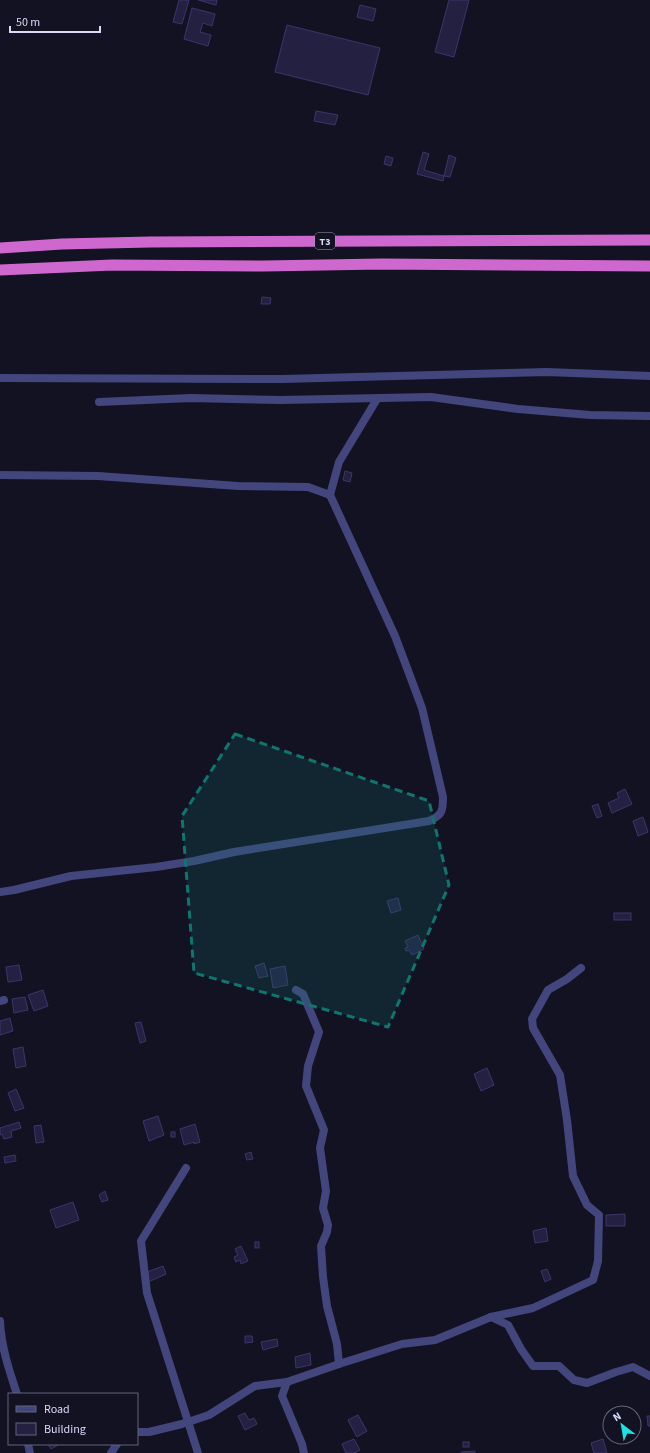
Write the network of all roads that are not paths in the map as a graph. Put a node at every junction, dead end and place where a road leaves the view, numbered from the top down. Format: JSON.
{"nodes":[{"id":1,"x":650,"y":240,"type":"edge"},
{"id":2,"x":0,"y":248,"type":"edge"},
{"id":3,"x":650,"y":266,"type":"edge"},
{"id":4,"x":0,"y":270,"type":"edge"},
{"id":5,"x":650,"y":376,"type":"edge"},
{"id":6,"x":0,"y":378,"type":"edge"},
{"id":7,"x":377,"y":399,"type":"junction"},
{"id":8,"x":99,"y":402,"type":"dead end"},
{"id":9,"x":650,"y":416,"type":"edge"},
{"id":10,"x":0,"y":475,"type":"edge"},
{"id":11,"x":330,"y":495,"type":"junction"},
{"id":12,"x":0,"y":892,"type":"edge"},
{"id":13,"x":580,"y":968,"type":"dead end"},
{"id":14,"x":296,"y":990,"type":"dead end"},
{"id":15,"x":186,"y":1168,"type":"dead end"},
{"id":16,"x":491,"y":1318,"type":"junction"},
{"id":17,"x":0,"y":1321,"type":"edge"},
{"id":18,"x":340,"y":1364,"type":"junction"},
{"id":19,"x":650,"y":1376,"type":"edge"},
{"id":20,"x":287,"y":1382,"type":"junction"},
{"id":21,"x":17,"y":1393,"type":"edge"},
{"id":22,"x":188,"y":1422,"type":"junction"},
{"id":23,"x":138,"y":1432,"type":"edge"},
{"id":24,"x":198,"y":1453,"type":"edge"},
{"id":25,"x":304,"y":1453,"type":"edge"}],
"edges":[{"from":1,"to":2,"type":"highway","number":"T3"},
{"from":3,"to":4,"type":"highway","number":"T3"},
{"from":5,"to":6,"type":"street"},
{"from":7,"to":8,"type":"street"},
{"from":7,"to":9,"type":"street"},
{"from":7,"to":11,"type":"street"},
{"from":10,"to":11,"type":"street"},
{"from":11,"to":12,"type":"street"},
{"from":13,"to":16,"type":"street"},
{"from":14,"to":18,"type":"street"},
{"from":15,"to":22,"type":"street"},
{"from":16,"to":18,"type":"street"},
{"from":16,"to":19,"type":"street"},
{"from":17,"to":21,"type":"street"},
{"from":18,"to":20,"type":"street"},
{"from":20,"to":22,"type":"street"},
{"from":20,"to":25,"type":"street"},
{"from":22,"to":23,"type":"street"},
{"from":22,"to":24,"type":"street"}]}
